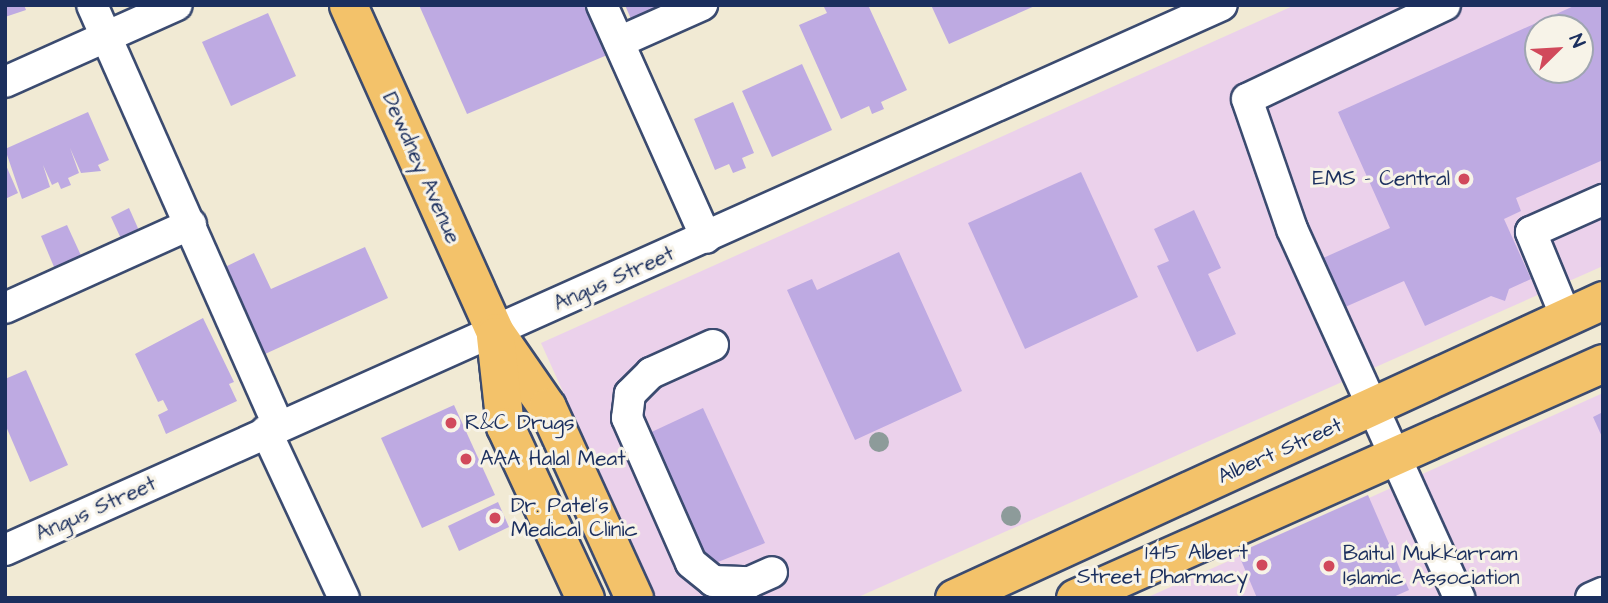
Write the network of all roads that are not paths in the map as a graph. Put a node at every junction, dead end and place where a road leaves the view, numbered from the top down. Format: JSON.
{"nodes":[{"id":1,"x":92,"y":5,"type":"edge"},
{"id":2,"x":177,"y":5,"type":"edge"},
{"id":3,"x":348,"y":5,"type":"edge"},
{"id":4,"x":602,"y":5,"type":"edge"},
{"id":5,"x":702,"y":5,"type":"edge"},
{"id":6,"x":1222,"y":5,"type":"edge"},
{"id":7,"x":1445,"y":5,"type":"edge"},
{"id":8,"x":1192,"y":11,"type":"edge"},
{"id":9,"x":105,"y":37,"type":"junction"},
{"id":10,"x":619,"y":42,"type":"junction"},
{"id":11,"x":5,"y":82,"type":"edge"},
{"id":12,"x":1603,"y":200,"type":"edge"},
{"id":13,"x":191,"y":224,"type":"junction"},
{"id":14,"x":706,"y":238,"type":"junction"},
{"id":15,"x":1603,"y":300,"type":"edge"},
{"id":16,"x":5,"y":308,"type":"edge"},
{"id":17,"x":1566,"y":317,"type":"junction"},
{"id":18,"x":495,"y":332,"type":"junction"},
{"id":19,"x":713,"y":345,"type":"dead end"},
{"id":20,"x":1603,"y":363,"type":"edge"},
{"id":21,"x":1376,"y":407,"type":"junction"},
{"id":22,"x":273,"y":429,"type":"junction"},
{"id":23,"x":1397,"y":456,"type":"junction"},
{"id":24,"x":5,"y":550,"type":"edge"},
{"id":25,"x":772,"y":572,"type":"dead end"},
{"id":26,"x":1603,"y":593,"type":"edge"},
{"id":27,"x":344,"y":598,"type":"edge"},
{"id":28,"x":585,"y":598,"type":"edge"},
{"id":29,"x":634,"y":598,"type":"edge"},
{"id":30,"x":954,"y":598,"type":"edge"},
{"id":31,"x":1075,"y":598,"type":"edge"},
{"id":32,"x":1459,"y":598,"type":"edge"},
{"id":33,"x":1591,"y":598,"type":"edge"}],
"edges":[{"from":1,"to":9,"type":"street"},
{"from":2,"to":9,"type":"street"},
{"from":3,"to":18,"type":"main road","name":"Dewdney Avenue"},
{"from":4,"to":10,"type":"street"},
{"from":5,"to":10,"type":"street"},
{"from":6,"to":8,"type":"street","name":"Angus Street"},
{"from":7,"to":21,"type":"street"},
{"from":8,"to":14,"type":"street","name":"Angus Street"},
{"from":9,"to":11,"type":"street"},
{"from":9,"to":13,"type":"street"},
{"from":10,"to":14,"type":"street"},
{"from":12,"to":17,"type":"street"},
{"from":13,"to":16,"type":"street"},
{"from":13,"to":22,"type":"street"},
{"from":14,"to":18,"type":"street","name":"Angus Street"},
{"from":15,"to":17,"type":"main road","name":"Albert Street"},
{"from":17,"to":21,"type":"main road","name":"Albert Street"},
{"from":18,"to":22,"type":"street","name":"Angus Street"},
{"from":18,"to":28,"type":"main road","name":"Dewdney Avenue"},
{"from":18,"to":29,"type":"main road","name":"Dewdney Avenue"},
{"from":19,"to":25,"type":"street"},
{"from":20,"to":23,"type":"main road"},
{"from":21,"to":23,"type":"street"},
{"from":21,"to":30,"type":"main road","name":"Albert Street"},
{"from":22,"to":24,"type":"street","name":"Angus Street"},
{"from":22,"to":27,"type":"street"},
{"from":23,"to":31,"type":"main road"},
{"from":23,"to":32,"type":"street"},
{"from":26,"to":33,"type":"street"}]}
